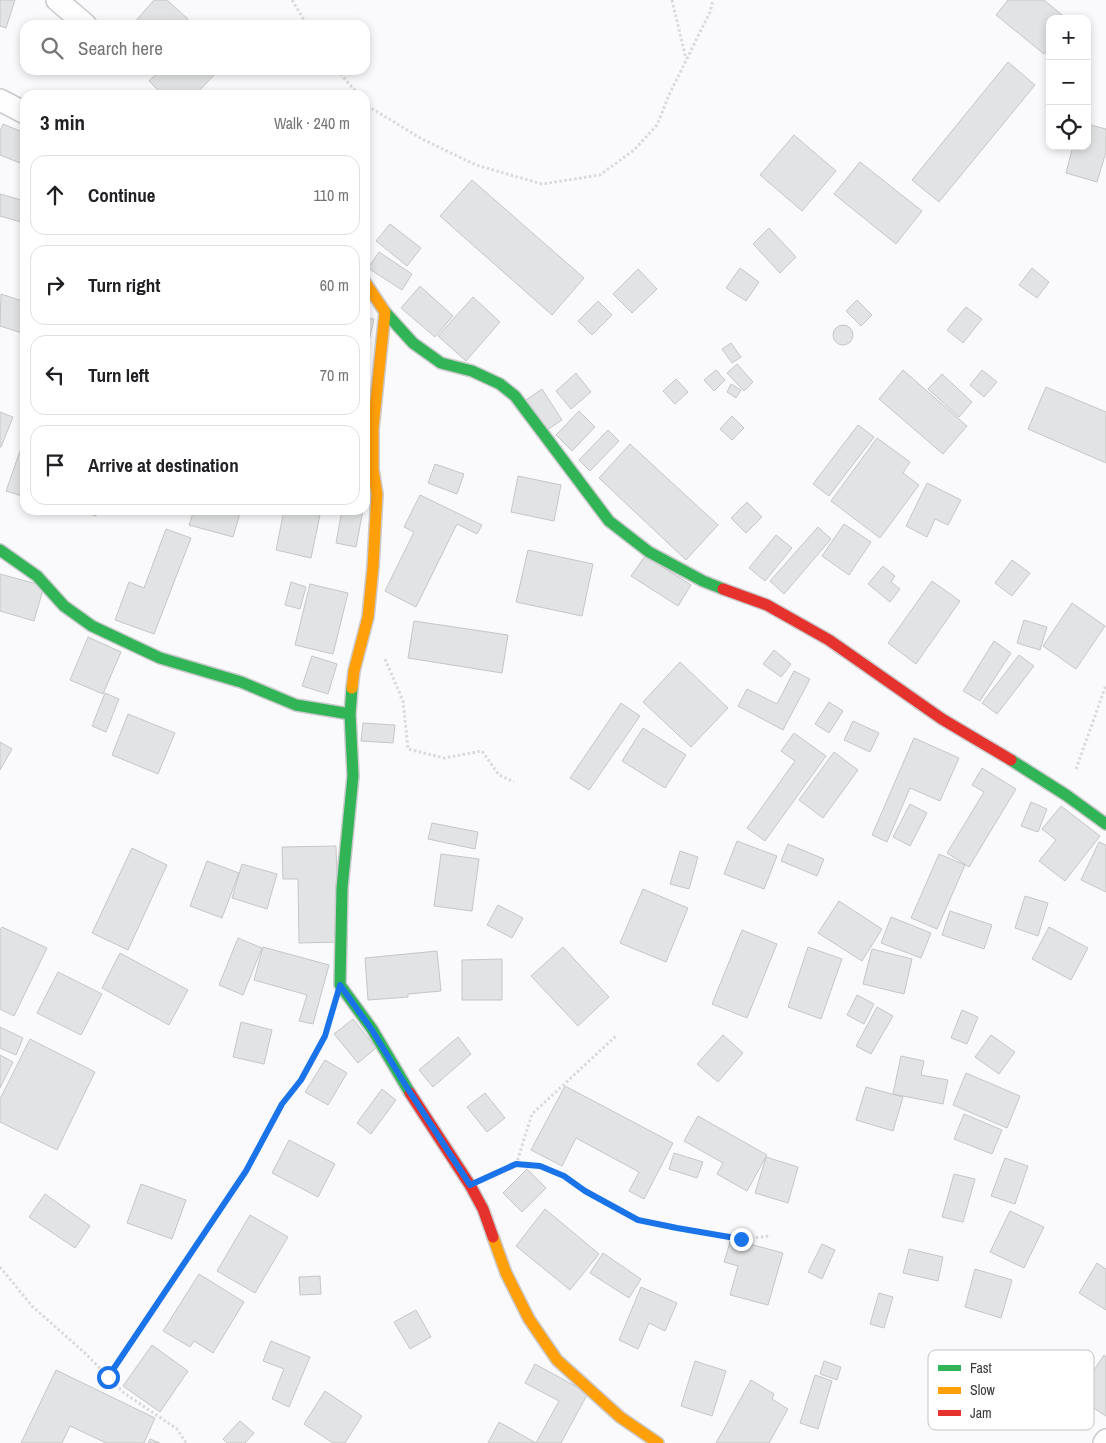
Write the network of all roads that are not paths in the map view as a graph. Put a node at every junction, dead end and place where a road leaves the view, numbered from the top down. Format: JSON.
{"nodes":[{"id":1,"x":57,"y":0,"type":"edge"},
{"id":2,"x":80,"y":20,"type":"edge"},
{"id":3,"x":0,"y":100,"type":"edge"},
{"id":4,"x":20,"y":110,"type":"edge"},
{"id":5,"x":370,"y":290,"type":"edge"},
{"id":6,"x":385,"y":312,"type":"junction"},
{"id":7,"x":0,"y":550,"type":"edge"},
{"id":8,"x":350,"y":714,"type":"junction"},
{"id":9,"x":1106,"y":824,"type":"edge"},
{"id":10,"x":1106,"y":1440,"type":"edge"},
{"id":11,"x":658,"y":1443,"type":"edge"},
{"id":12,"x":1104,"y":1443,"type":"edge"}],
"edges":[{"from":1,"to":2,"type":"street"},
{"from":3,"to":4,"type":"street"},
{"from":5,"to":6,"type":"street"},
{"from":6,"to":8,"type":"street"},
{"from":6,"to":9,"type":"street"},
{"from":7,"to":8,"type":"street"},
{"from":8,"to":11,"type":"street"},
{"from":10,"to":12,"type":"street"}]}
